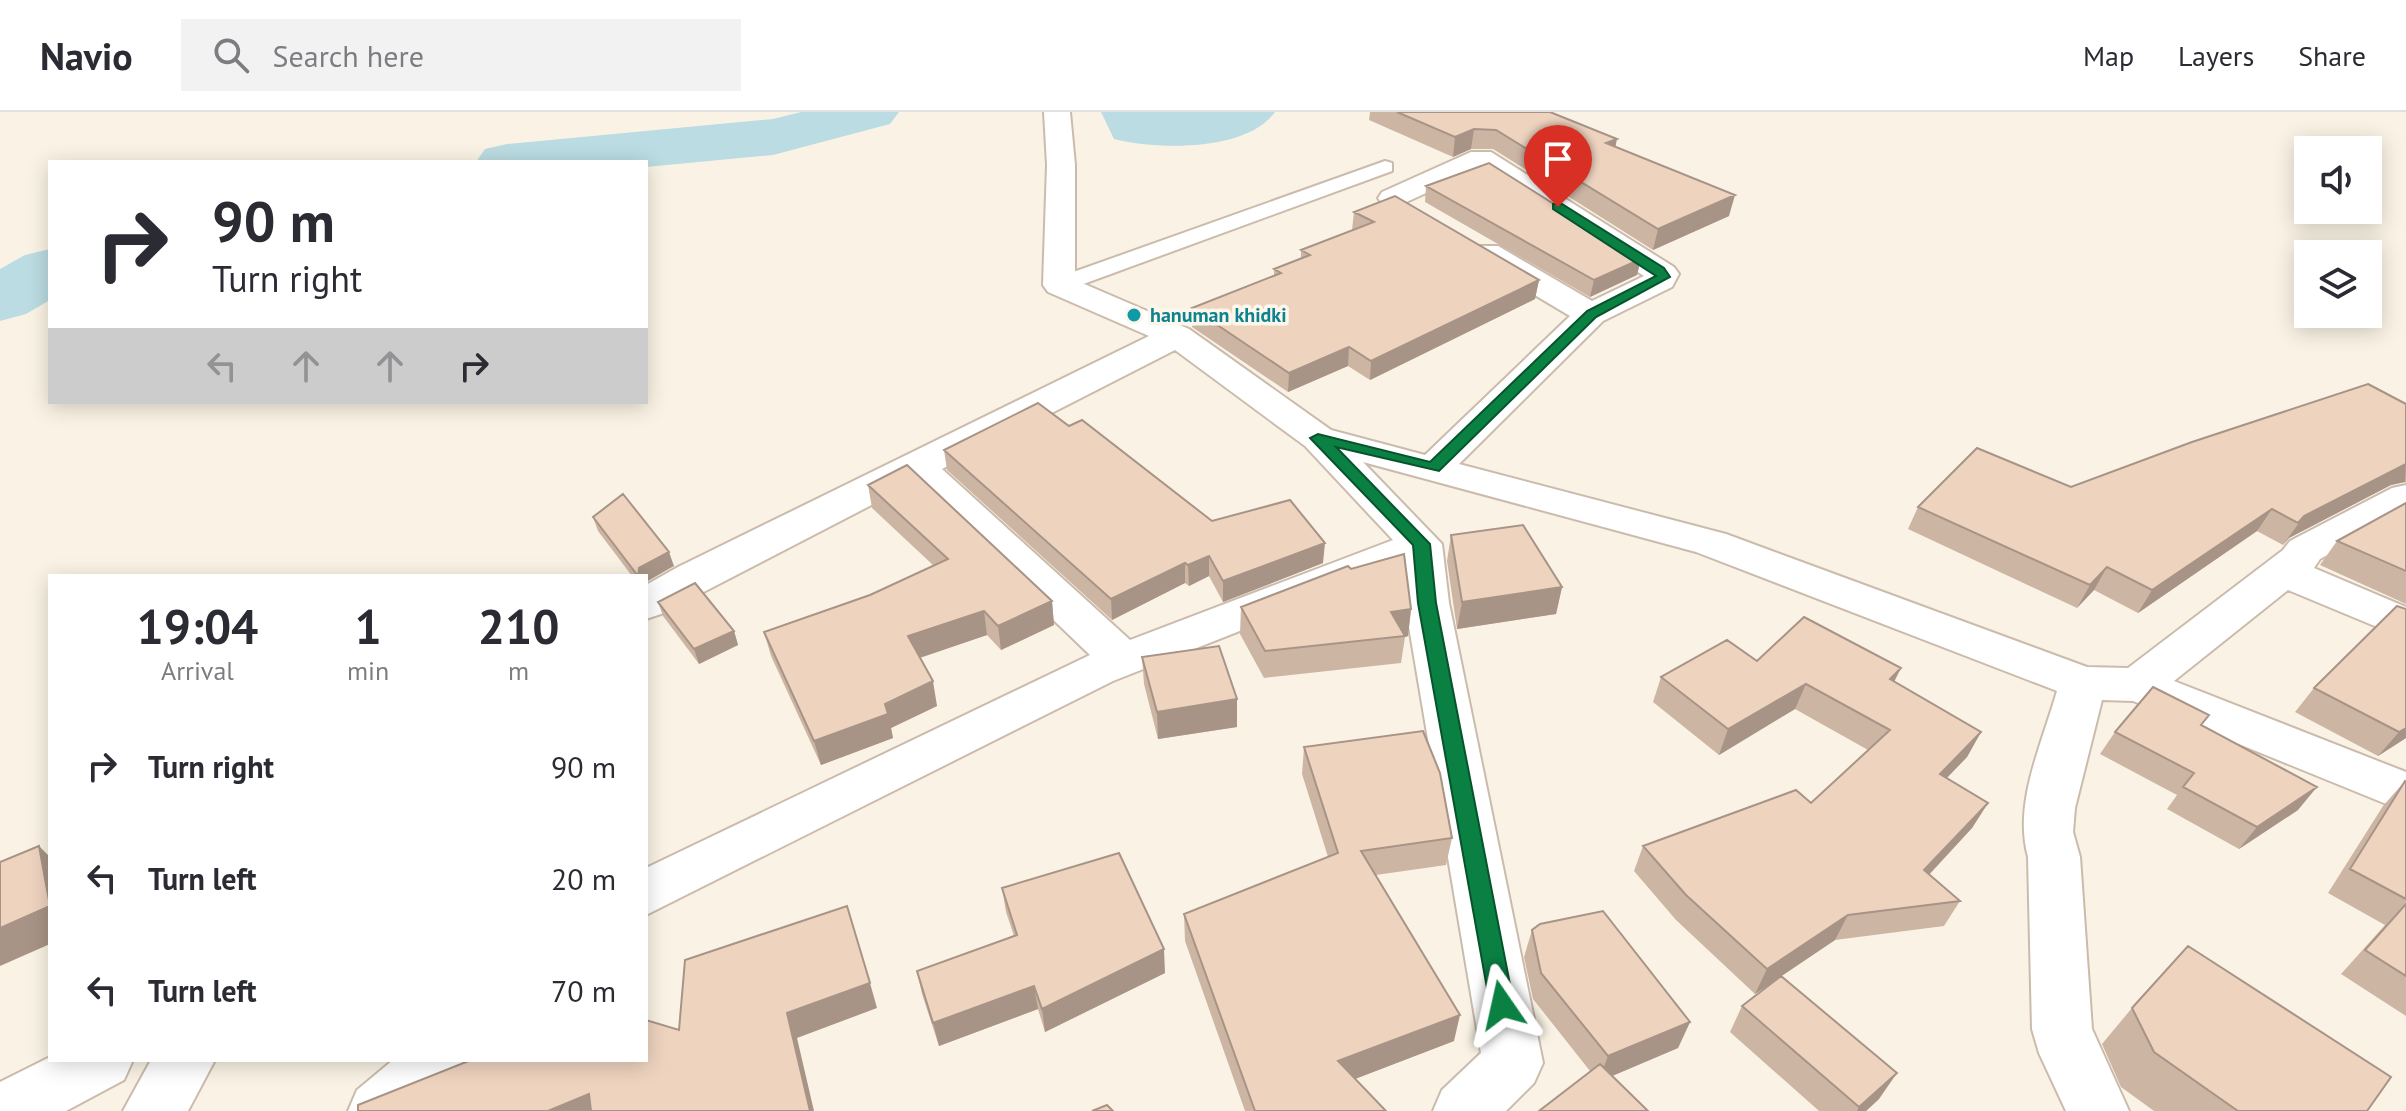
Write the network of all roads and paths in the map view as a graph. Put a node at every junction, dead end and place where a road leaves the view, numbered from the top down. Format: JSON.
{"nodes":[{"id":1,"x":1057,"y":112,"type":"edge"},
{"id":2,"x":1385,"y":167,"type":"dead end"},
{"id":3,"x":1418,"y":213,"type":"edge"},
{"id":4,"x":1458,"y":236,"type":"edge"},
{"id":5,"x":1059,"y":285,"type":"junction"},
{"id":6,"x":1591,"y":314,"type":"junction"},
{"id":7,"x":1177,"y":336,"type":"junction"},
{"id":8,"x":1318,"y":438,"type":"junction"},
{"id":9,"x":916,"y":466,"type":"junction"},
{"id":10,"x":1434,"y":467,"type":"junction"},
{"id":11,"x":2406,"y":497,"type":"edge"},
{"id":12,"x":1421,"y":544,"type":"junction"},
{"id":13,"x":2283,"y":571,"type":"junction"},
{"id":14,"x":648,"y":603,"type":"edge"},
{"id":15,"x":2406,"y":624,"type":"edge"},
{"id":16,"x":1123,"y":660,"type":"junction"},
{"id":17,"x":2083,"y":683,"type":"junction"},
{"id":18,"x":2138,"y":685,"type":"junction"},
{"id":19,"x":2406,"y":793,"type":"edge"},
{"id":20,"x":648,"y":892,"type":"edge"},
{"id":21,"x":99,"y":1062,"type":"edge"},
{"id":22,"x":184,"y":1062,"type":"edge"},
{"id":23,"x":436,"y":1062,"type":"edge"},
{"id":24,"x":6,"y":1111,"type":"edge"},
{"id":25,"x":154,"y":1111,"type":"edge"},
{"id":26,"x":379,"y":1111,"type":"edge"},
{"id":27,"x":1464,"y":1111,"type":"edge"},
{"id":28,"x":2098,"y":1111,"type":"edge"}],
"edges":[{"from":1,"to":5,"type":"street"},
{"from":2,"to":5,"type":"lane"},
{"from":3,"to":6,"type":"street"},
{"from":4,"to":6,"type":"street"},
{"from":5,"to":7,"type":"street"},
{"from":6,"to":10,"type":"street"},
{"from":7,"to":8,"type":"street"},
{"from":7,"to":9,"type":"street"},
{"from":8,"to":10,"type":"street"},
{"from":8,"to":12,"type":"street"},
{"from":9,"to":14,"type":"street"},
{"from":9,"to":16,"type":"street"},
{"from":10,"to":17,"type":"street"},
{"from":11,"to":13,"type":"street"},
{"from":12,"to":16,"type":"street"},
{"from":12,"to":27,"type":"street"},
{"from":13,"to":15,"type":"street"},
{"from":13,"to":18,"type":"street"},
{"from":16,"to":20,"type":"street"},
{"from":17,"to":18,"type":"street"},
{"from":17,"to":28,"type":"street"},
{"from":18,"to":19,"type":"street"},
{"from":21,"to":24,"type":"street"},
{"from":22,"to":25,"type":"street"},
{"from":23,"to":26,"type":"street"}]}
